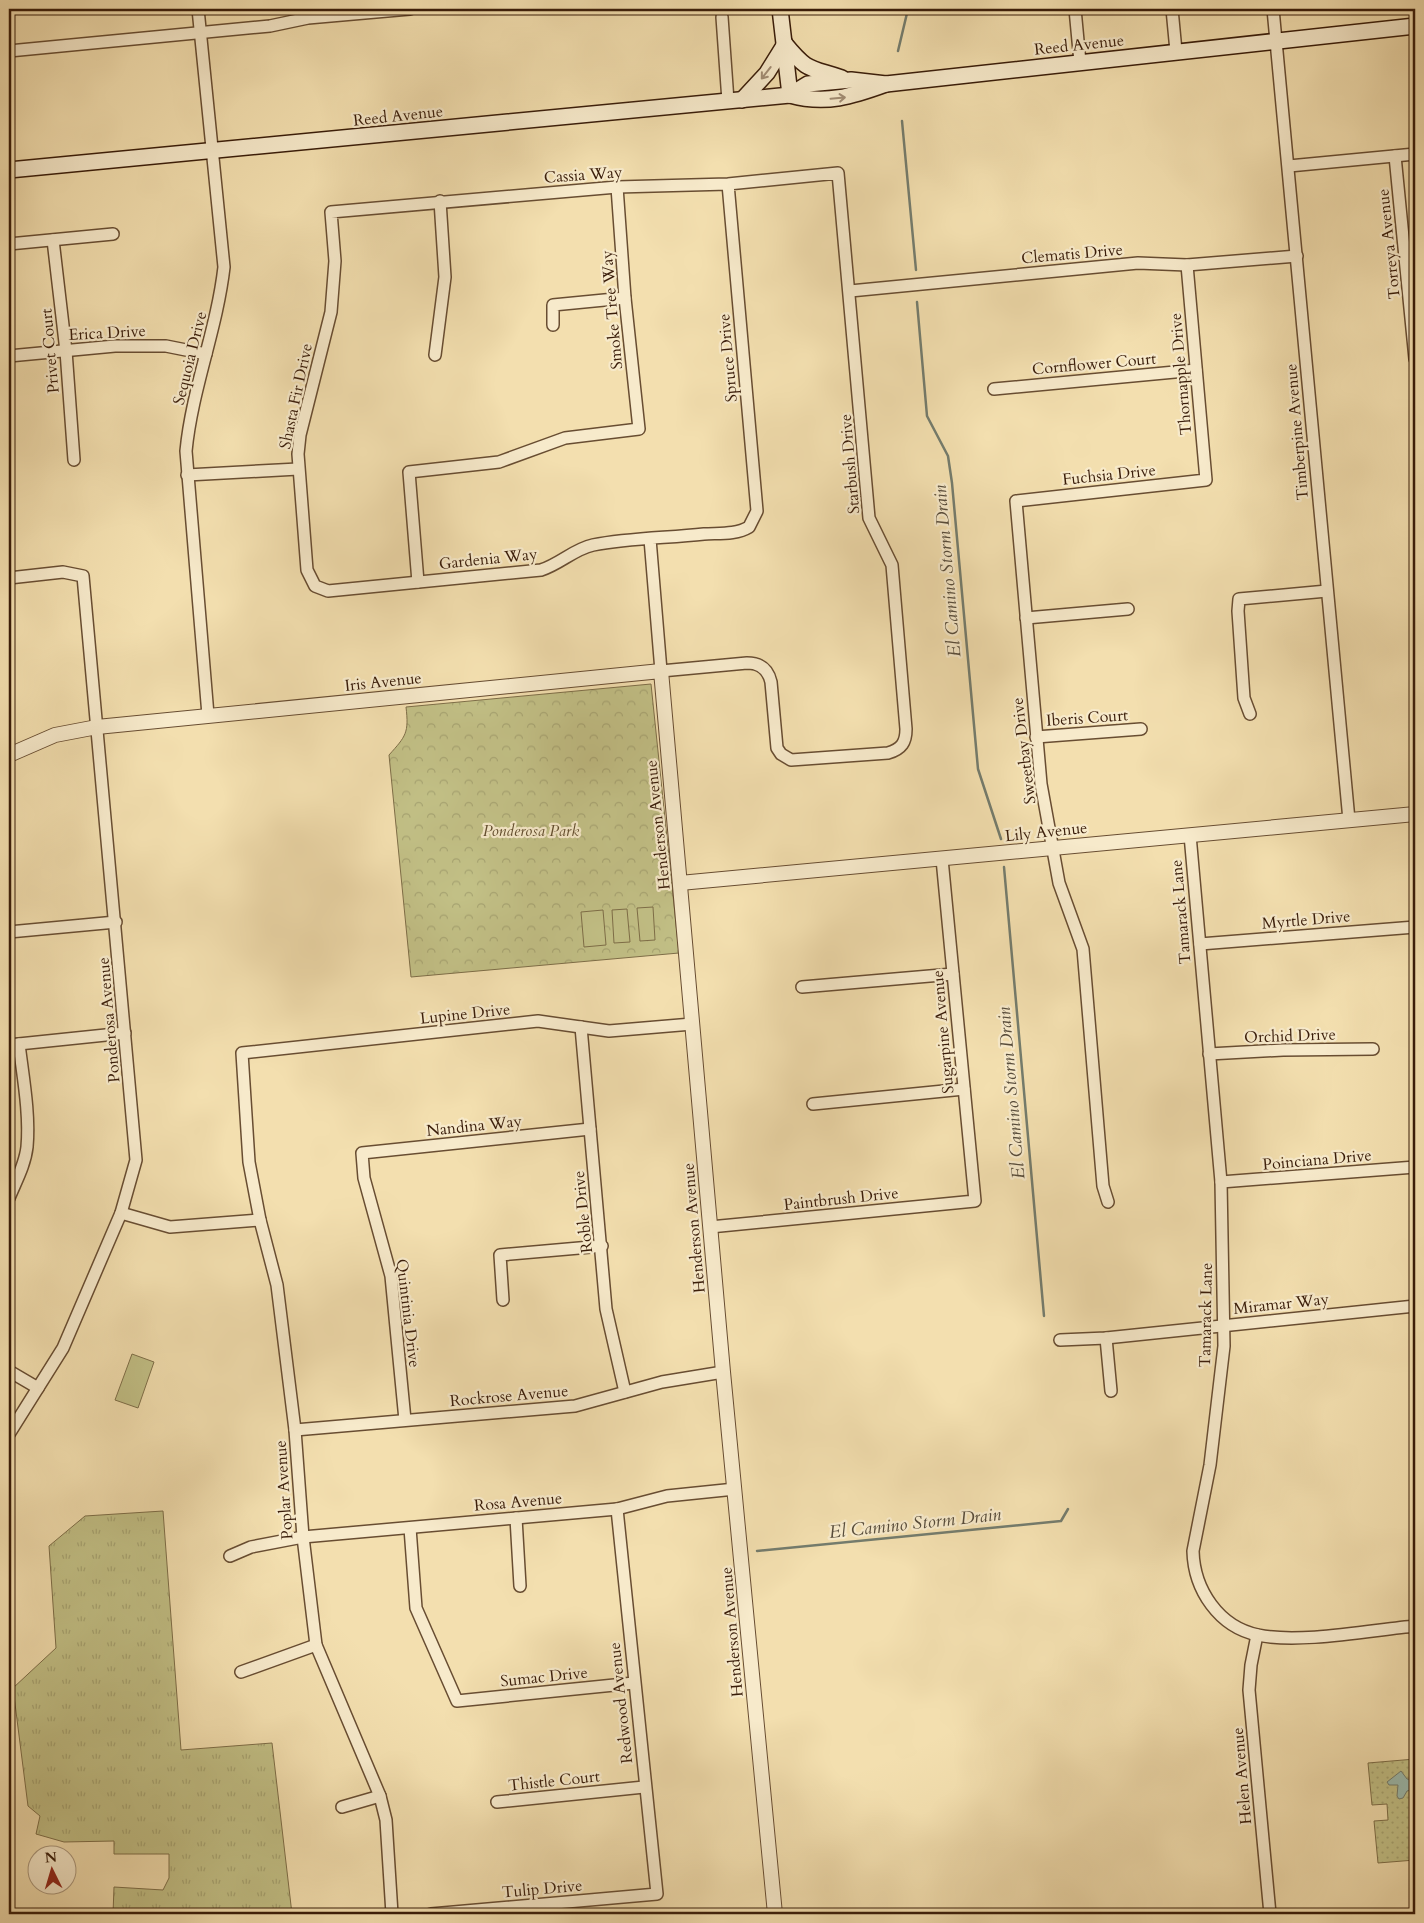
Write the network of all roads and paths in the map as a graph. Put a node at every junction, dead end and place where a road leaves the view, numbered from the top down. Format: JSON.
{"nodes":[{"id":1,"x":198,"y":9,"type":"edge"},
{"id":2,"x":410,"y":9,"type":"edge"},
{"id":3,"x":780,"y":9,"type":"edge"},
{"id":4,"x":1075,"y":9,"type":"edge"},
{"id":5,"x":1172,"y":9,"type":"edge"},
{"id":6,"x":1273,"y":9,"type":"edge"},
{"id":7,"x":722,"y":17,"type":"dead end"},
{"id":8,"x":1415,"y":26,"type":"edge"},
{"id":9,"x":201,"y":32,"type":"junction"},
{"id":10,"x":1276,"y":42,"type":"junction"},
{"id":11,"x":784,"y":44,"type":"junction"},
{"id":12,"x":9,"y":51,"type":"edge"},
{"id":13,"x":1176,"y":52,"type":"junction"},
{"id":14,"x":1080,"y":62,"type":"junction"},
{"id":15,"x":850,"y":80,"type":"junction"},
{"id":16,"x":886,"y":84,"type":"junction"},
{"id":17,"x":790,"y":95,"type":"junction"},
{"id":18,"x":735,"y":100,"type":"junction"},
{"id":19,"x":214,"y":151,"type":"junction"},
{"id":20,"x":1415,"y":154,"type":"edge"},
{"id":21,"x":1396,"y":156,"type":"junction"},
{"id":22,"x":1289,"y":166,"type":"junction"},
{"id":23,"x":9,"y":170,"type":"edge"},
{"id":24,"x":838,"y":173,"type":"joint"},
{"id":25,"x":728,"y":184,"type":"junction"},
{"id":26,"x":617,"y":187,"type":"junction"},
{"id":27,"x":440,"y":201,"type":"junction"},
{"id":28,"x":331,"y":212,"type":"joint"},
{"id":29,"x":113,"y":234,"type":"dead end"},
{"id":30,"x":53,"y":240,"type":"junction"},
{"id":31,"x":9,"y":244,"type":"edge"},
{"id":32,"x":1297,"y":256,"type":"junction"},
{"id":33,"x":1187,"y":265,"type":"junction"},
{"id":34,"x":850,"y":291,"type":"junction"},
{"id":35,"x":625,"y":298,"type":"junction"},
{"id":36,"x":554,"y":325,"type":"dead end"},
{"id":37,"x":66,"y":350,"type":"junction"},
{"id":38,"x":206,"y":354,"type":"junction"},
{"id":39,"x":435,"y":355,"type":"dead end"},
{"id":40,"x":9,"y":356,"type":"edge"},
{"id":41,"x":1415,"y":359,"type":"edge"},
{"id":42,"x":1196,"y":370,"type":"junction"},
{"id":43,"x":994,"y":388,"type":"dead end"},
{"id":44,"x":74,"y":460,"type":"dead end"},
{"id":45,"x":298,"y":469,"type":"junction"},
{"id":46,"x":187,"y":475,"type":"junction"},
{"id":47,"x":1206,"y":480,"type":"joint"},
{"id":48,"x":1016,"y":500,"type":"joint"},
{"id":49,"x":749,"y":527,"type":"joint"},
{"id":50,"x":650,"y":539,"type":"junction"},
{"id":51,"x":9,"y":578,"type":"edge"},
{"id":52,"x":418,"y":582,"type":"junction"},
{"id":53,"x":315,"y":586,"type":"joint"},
{"id":54,"x":1327,"y":591,"type":"junction"},
{"id":55,"x":1128,"y":609,"type":"dead end"},
{"id":56,"x":1026,"y":618,"type":"junction"},
{"id":57,"x":764,"y":668,"type":"joint"},
{"id":58,"x":661,"y":671,"type":"junction"},
{"id":59,"x":1250,"y":714,"type":"dead end"},
{"id":60,"x":208,"y":715,"type":"junction"},
{"id":61,"x":97,"y":726,"type":"junction"},
{"id":62,"x":1141,"y":729,"type":"dead end"},
{"id":63,"x":1036,"y":737,"type":"junction"},
{"id":64,"x":9,"y":755,"type":"edge"},
{"id":65,"x":1415,"y":814,"type":"edge"},
{"id":66,"x":1349,"y":820,"type":"junction"},
{"id":67,"x":1190,"y":835,"type":"junction"},
{"id":68,"x":1054,"y":848,"type":"junction"},
{"id":69,"x":942,"y":859,"type":"junction"},
{"id":70,"x":680,"y":883,"type":"junction"},
{"id":71,"x":116,"y":922,"type":"junction"},
{"id":72,"x":1415,"y":927,"type":"edge"},
{"id":73,"x":9,"y":932,"type":"edge"},
{"id":74,"x":1200,"y":944,"type":"junction"},
{"id":75,"x":953,"y":974,"type":"junction"},
{"id":76,"x":802,"y":987,"type":"dead end"},
{"id":77,"x":692,"y":1024,"type":"junction"},
{"id":78,"x":581,"y":1026,"type":"junction"},
{"id":79,"x":125,"y":1033,"type":"junction"},
{"id":80,"x":14,"y":1044,"type":"edge"},
{"id":81,"x":1373,"y":1049,"type":"dead end"},
{"id":82,"x":242,"y":1053,"type":"joint"},
{"id":83,"x":1209,"y":1054,"type":"junction"},
{"id":84,"x":964,"y":1089,"type":"junction"},
{"id":85,"x":813,"y":1104,"type":"dead end"},
{"id":86,"x":590,"y":1129,"type":"junction"},
{"id":87,"x":362,"y":1153,"type":"joint"},
{"id":88,"x":1415,"y":1167,"type":"edge"},
{"id":89,"x":1221,"y":1182,"type":"junction"},
{"id":90,"x":9,"y":1198,"type":"edge"},
{"id":91,"x":975,"y":1201,"type":"joint"},
{"id":92,"x":1108,"y":1202,"type":"dead end"},
{"id":93,"x":121,"y":1213,"type":"junction"},
{"id":94,"x":260,"y":1220,"type":"junction"},
{"id":95,"x":710,"y":1227,"type":"junction"},
{"id":96,"x":602,"y":1246,"type":"junction"},
{"id":97,"x":503,"y":1300,"type":"dead end"},
{"id":98,"x":1415,"y":1306,"type":"edge"},
{"id":99,"x":1223,"y":1325,"type":"junction"},
{"id":100,"x":1106,"y":1338,"type":"junction"},
{"id":101,"x":1060,"y":1340,"type":"dead end"},
{"id":102,"x":9,"y":1371,"type":"edge"},
{"id":103,"x":724,"y":1372,"type":"junction"},
{"id":104,"x":38,"y":1388,"type":"junction"},
{"id":105,"x":1111,"y":1391,"type":"dead end"},
{"id":106,"x":624,"y":1392,"type":"junction"},
{"id":107,"x":405,"y":1420,"type":"junction"},
{"id":108,"x":295,"y":1430,"type":"junction"},
{"id":109,"x":9,"y":1434,"type":"edge"},
{"id":110,"x":735,"y":1490,"type":"junction"},
{"id":111,"x":617,"y":1508,"type":"junction"},
{"id":112,"x":516,"y":1518,"type":"junction"},
{"id":113,"x":410,"y":1528,"type":"junction"},
{"id":114,"x":303,"y":1537,"type":"junction"},
{"id":115,"x":230,"y":1556,"type":"dead end"},
{"id":116,"x":520,"y":1586,"type":"dead end"},
{"id":117,"x":1415,"y":1626,"type":"edge"},
{"id":118,"x":1257,"y":1635,"type":"junction"},
{"id":119,"x":316,"y":1645,"type":"junction"},
{"id":120,"x":241,"y":1672,"type":"dead end"},
{"id":121,"x":634,"y":1683,"type":"junction"},
{"id":122,"x":644,"y":1787,"type":"junction"},
{"id":123,"x":380,"y":1796,"type":"junction"},
{"id":124,"x":496,"y":1802,"type":"dead end"},
{"id":125,"x":342,"y":1807,"type":"dead end"},
{"id":126,"x":657,"y":1894,"type":"joint"},
{"id":127,"x":392,"y":1914,"type":"edge"},
{"id":128,"x":431,"y":1914,"type":"edge"},
{"id":129,"x":775,"y":1914,"type":"edge"},
{"id":130,"x":1270,"y":1914,"type":"edge"}],
"edges":[{"from":1,"to":9,"type":"street","name":"Sequoia Drive"},
{"from":2,"to":9,"type":"street"},
{"from":3,"to":11,"type":"main road"},
{"from":4,"to":14,"type":"street"},
{"from":5,"to":13,"type":"street"},
{"from":6,"to":10,"type":"street"},
{"from":7,"to":18,"type":"street"},
{"from":8,"to":10,"type":"main road","name":"Reed Avenue"},
{"from":9,"to":12,"type":"street"},
{"from":9,"to":19,"type":"street","name":"Sequoia Drive"},
{"from":10,"to":13,"type":"main road","name":"Reed Avenue"},
{"from":10,"to":22,"type":"street","name":"Timberpine Avenue"},
{"from":11,"to":15,"type":"main road"},
{"from":11,"to":17,"type":"main road"},
{"from":11,"to":18,"type":"main road","one_way":true},
{"from":13,"to":14,"type":"main road","name":"Reed Avenue"},
{"from":14,"to":16,"type":"main road","name":"Reed Avenue"},
{"from":15,"to":16,"type":"main road","name":"Reed Avenue"},
{"from":15,"to":17,"type":"main road","name":"Reed Avenue"},
{"from":17,"to":16,"type":"main road","name":"Reed Avenue","one_way":true},
{"from":17,"to":18,"type":"main road","name":"Reed Avenue"},
{"from":18,"to":19,"type":"main road","name":"Reed Avenue"},
{"from":19,"to":23,"type":"main road","name":"Reed Avenue"},
{"from":19,"to":38,"type":"street","name":"Sequoia Drive"},
{"from":20,"to":21,"type":"street"},
{"from":21,"to":22,"type":"street"},
{"from":21,"to":41,"type":"street","name":"Torreya Avenue"},
{"from":22,"to":32,"type":"street","name":"Timberpine Avenue"},
{"from":24,"to":25,"type":"street","name":"Cassia Way"},
{"from":24,"to":34,"type":"street","name":"Starbush Drive"},
{"from":25,"to":26,"type":"street","name":"Cassia Way"},
{"from":25,"to":49,"type":"street","name":"Spruce Drive"},
{"from":26,"to":27,"type":"street","name":"Cassia Way"},
{"from":26,"to":35,"type":"street","name":"Smoke Tree Way"},
{"from":27,"to":28,"type":"street","name":"Cassia Way"},
{"from":27,"to":39,"type":"street"},
{"from":28,"to":45,"type":"street","name":"Shasta Fir Drive"},
{"from":29,"to":30,"type":"street"},
{"from":30,"to":31,"type":"street"},
{"from":30,"to":37,"type":"street","name":"Privet Court"},
{"from":32,"to":33,"type":"street","name":"Clematis Drive"},
{"from":32,"to":54,"type":"street","name":"Timberpine Avenue"},
{"from":33,"to":34,"type":"street","name":"Clematis Drive"},
{"from":33,"to":42,"type":"street","name":"Thornapple Drive"},
{"from":34,"to":57,"type":"street","name":"Starbush Drive"},
{"from":35,"to":36,"type":"street"},
{"from":35,"to":52,"type":"street","name":"Smoke Tree Way"},
{"from":37,"to":38,"type":"street","name":"Erica Drive"},
{"from":37,"to":40,"type":"street","name":"Erica Drive"},
{"from":37,"to":44,"type":"street","name":"Privet Court"},
{"from":38,"to":46,"type":"street","name":"Sequoia Drive"},
{"from":42,"to":43,"type":"street","name":"Cornflower Court"},
{"from":42,"to":47,"type":"street","name":"Thornapple Drive"},
{"from":45,"to":46,"type":"street"},
{"from":45,"to":53,"type":"street","name":"Shasta Fir Drive"},
{"from":46,"to":60,"type":"street","name":"Sequoia Drive"},
{"from":47,"to":48,"type":"street","name":"Fuchsia Drive"},
{"from":48,"to":56,"type":"street","name":"Sweetbay Drive"},
{"from":49,"to":50,"type":"street","name":"Gardenia Way"},
{"from":50,"to":52,"type":"street","name":"Gardenia Way"},
{"from":50,"to":58,"type":"street","name":"Henderson Avenue"},
{"from":51,"to":61,"type":"street","name":"Ponderosa Avenue"},
{"from":52,"to":53,"type":"street","name":"Gardenia Way"},
{"from":54,"to":59,"type":"street"},
{"from":54,"to":66,"type":"street","name":"Timberpine Avenue"},
{"from":55,"to":56,"type":"street"},
{"from":56,"to":63,"type":"street","name":"Sweetbay Drive"},
{"from":57,"to":58,"type":"street","name":"Iris Avenue"},
{"from":58,"to":60,"type":"street","name":"Iris Avenue"},
{"from":58,"to":70,"type":"street","name":"Henderson Avenue"},
{"from":60,"to":61,"type":"street","name":"Iris Avenue"},
{"from":61,"to":64,"type":"street","name":"Iris Avenue"},
{"from":61,"to":71,"type":"street","name":"Ponderosa Avenue"},
{"from":62,"to":63,"type":"street","name":"Iberis Court"},
{"from":63,"to":68,"type":"street","name":"Sweetbay Drive"},
{"from":65,"to":66,"type":"street","name":"Lily Avenue"},
{"from":66,"to":67,"type":"street","name":"Lily Avenue"},
{"from":67,"to":68,"type":"street","name":"Lily Avenue"},
{"from":67,"to":74,"type":"street","name":"Tamarack Lane"},
{"from":68,"to":69,"type":"street","name":"Lily Avenue"},
{"from":68,"to":92,"type":"street","name":"Sweetbay Drive"},
{"from":69,"to":70,"type":"street","name":"Lily Avenue"},
{"from":69,"to":75,"type":"street","name":"Sugarpine Avenue"},
{"from":70,"to":77,"type":"street","name":"Henderson Avenue"},
{"from":71,"to":73,"type":"street"},
{"from":71,"to":79,"type":"street","name":"Ponderosa Avenue"},
{"from":72,"to":74,"type":"street","name":"Myrtle Drive"},
{"from":74,"to":83,"type":"street","name":"Tamarack Lane"},
{"from":75,"to":76,"type":"street"},
{"from":75,"to":84,"type":"street","name":"Sugarpine Avenue"},
{"from":77,"to":78,"type":"street","name":"Lupine Drive"},
{"from":77,"to":95,"type":"street","name":"Henderson Avenue"},
{"from":78,"to":82,"type":"street","name":"Lupine Drive"},
{"from":78,"to":86,"type":"street","name":"Roble Drive"},
{"from":79,"to":80,"type":"street"},
{"from":79,"to":93,"type":"street","name":"Ponderosa Avenue"},
{"from":80,"to":90,"type":"street"},
{"from":81,"to":83,"type":"street","name":"Orchid Drive"},
{"from":82,"to":94,"type":"street","name":"Poplar Avenue"},
{"from":83,"to":89,"type":"street","name":"Tamarack Lane"},
{"from":84,"to":85,"type":"street"},
{"from":84,"to":91,"type":"street","name":"Sugarpine Avenue"},
{"from":86,"to":87,"type":"street","name":"Nandina Way"},
{"from":86,"to":96,"type":"street","name":"Roble Drive"},
{"from":87,"to":107,"type":"street","name":"Quintinia Drive"},
{"from":88,"to":89,"type":"street","name":"Poinciana Drive"},
{"from":89,"to":99,"type":"street","name":"Tamarack Lane"},
{"from":91,"to":95,"type":"street","name":"Paintbrush Drive"},
{"from":93,"to":94,"type":"street"},
{"from":93,"to":104,"type":"street","name":"Ponderosa Avenue"},
{"from":94,"to":108,"type":"street","name":"Poplar Avenue"},
{"from":95,"to":103,"type":"street","name":"Henderson Avenue"},
{"from":96,"to":97,"type":"street"},
{"from":96,"to":106,"type":"street","name":"Roble Drive"},
{"from":98,"to":99,"type":"street","name":"Miramar Way"},
{"from":99,"to":100,"type":"street","name":"Miramar Way"},
{"from":99,"to":118,"type":"street","name":"Tamarack Lane"},
{"from":100,"to":101,"type":"street","name":"Miramar Way"},
{"from":100,"to":105,"type":"street"},
{"from":102,"to":104,"type":"street"},
{"from":103,"to":106,"type":"street","name":"Rockrose Avenue"},
{"from":103,"to":110,"type":"street","name":"Henderson Avenue"},
{"from":104,"to":109,"type":"street","name":"Ponderosa Avenue"},
{"from":106,"to":107,"type":"street","name":"Rockrose Avenue"},
{"from":107,"to":108,"type":"street","name":"Rockrose Avenue"},
{"from":108,"to":114,"type":"street","name":"Poplar Avenue"},
{"from":110,"to":111,"type":"street","name":"Rosa Avenue"},
{"from":110,"to":129,"type":"street","name":"Henderson Avenue"},
{"from":111,"to":112,"type":"street","name":"Rosa Avenue"},
{"from":111,"to":121,"type":"street","name":"Redwood Avenue"},
{"from":112,"to":113,"type":"street","name":"Rosa Avenue"},
{"from":112,"to":116,"type":"street"},
{"from":113,"to":114,"type":"street","name":"Rosa Avenue"},
{"from":113,"to":121,"type":"street","name":"Sumac Drive"},
{"from":114,"to":115,"type":"street","name":"Rosa Avenue"},
{"from":114,"to":119,"type":"street","name":"Poplar Avenue"},
{"from":117,"to":118,"type":"street","name":"Tamarack Lane"},
{"from":118,"to":130,"type":"street","name":"Helen Avenue"},
{"from":119,"to":120,"type":"street"},
{"from":119,"to":123,"type":"street","name":"Poplar Avenue"},
{"from":121,"to":122,"type":"street","name":"Redwood Avenue"},
{"from":122,"to":124,"type":"street","name":"Thistle Court"},
{"from":122,"to":126,"type":"street","name":"Redwood Avenue"},
{"from":123,"to":125,"type":"street"},
{"from":123,"to":127,"type":"street","name":"Poplar Avenue"},
{"from":126,"to":128,"type":"street","name":"Tulip Drive"}]}
